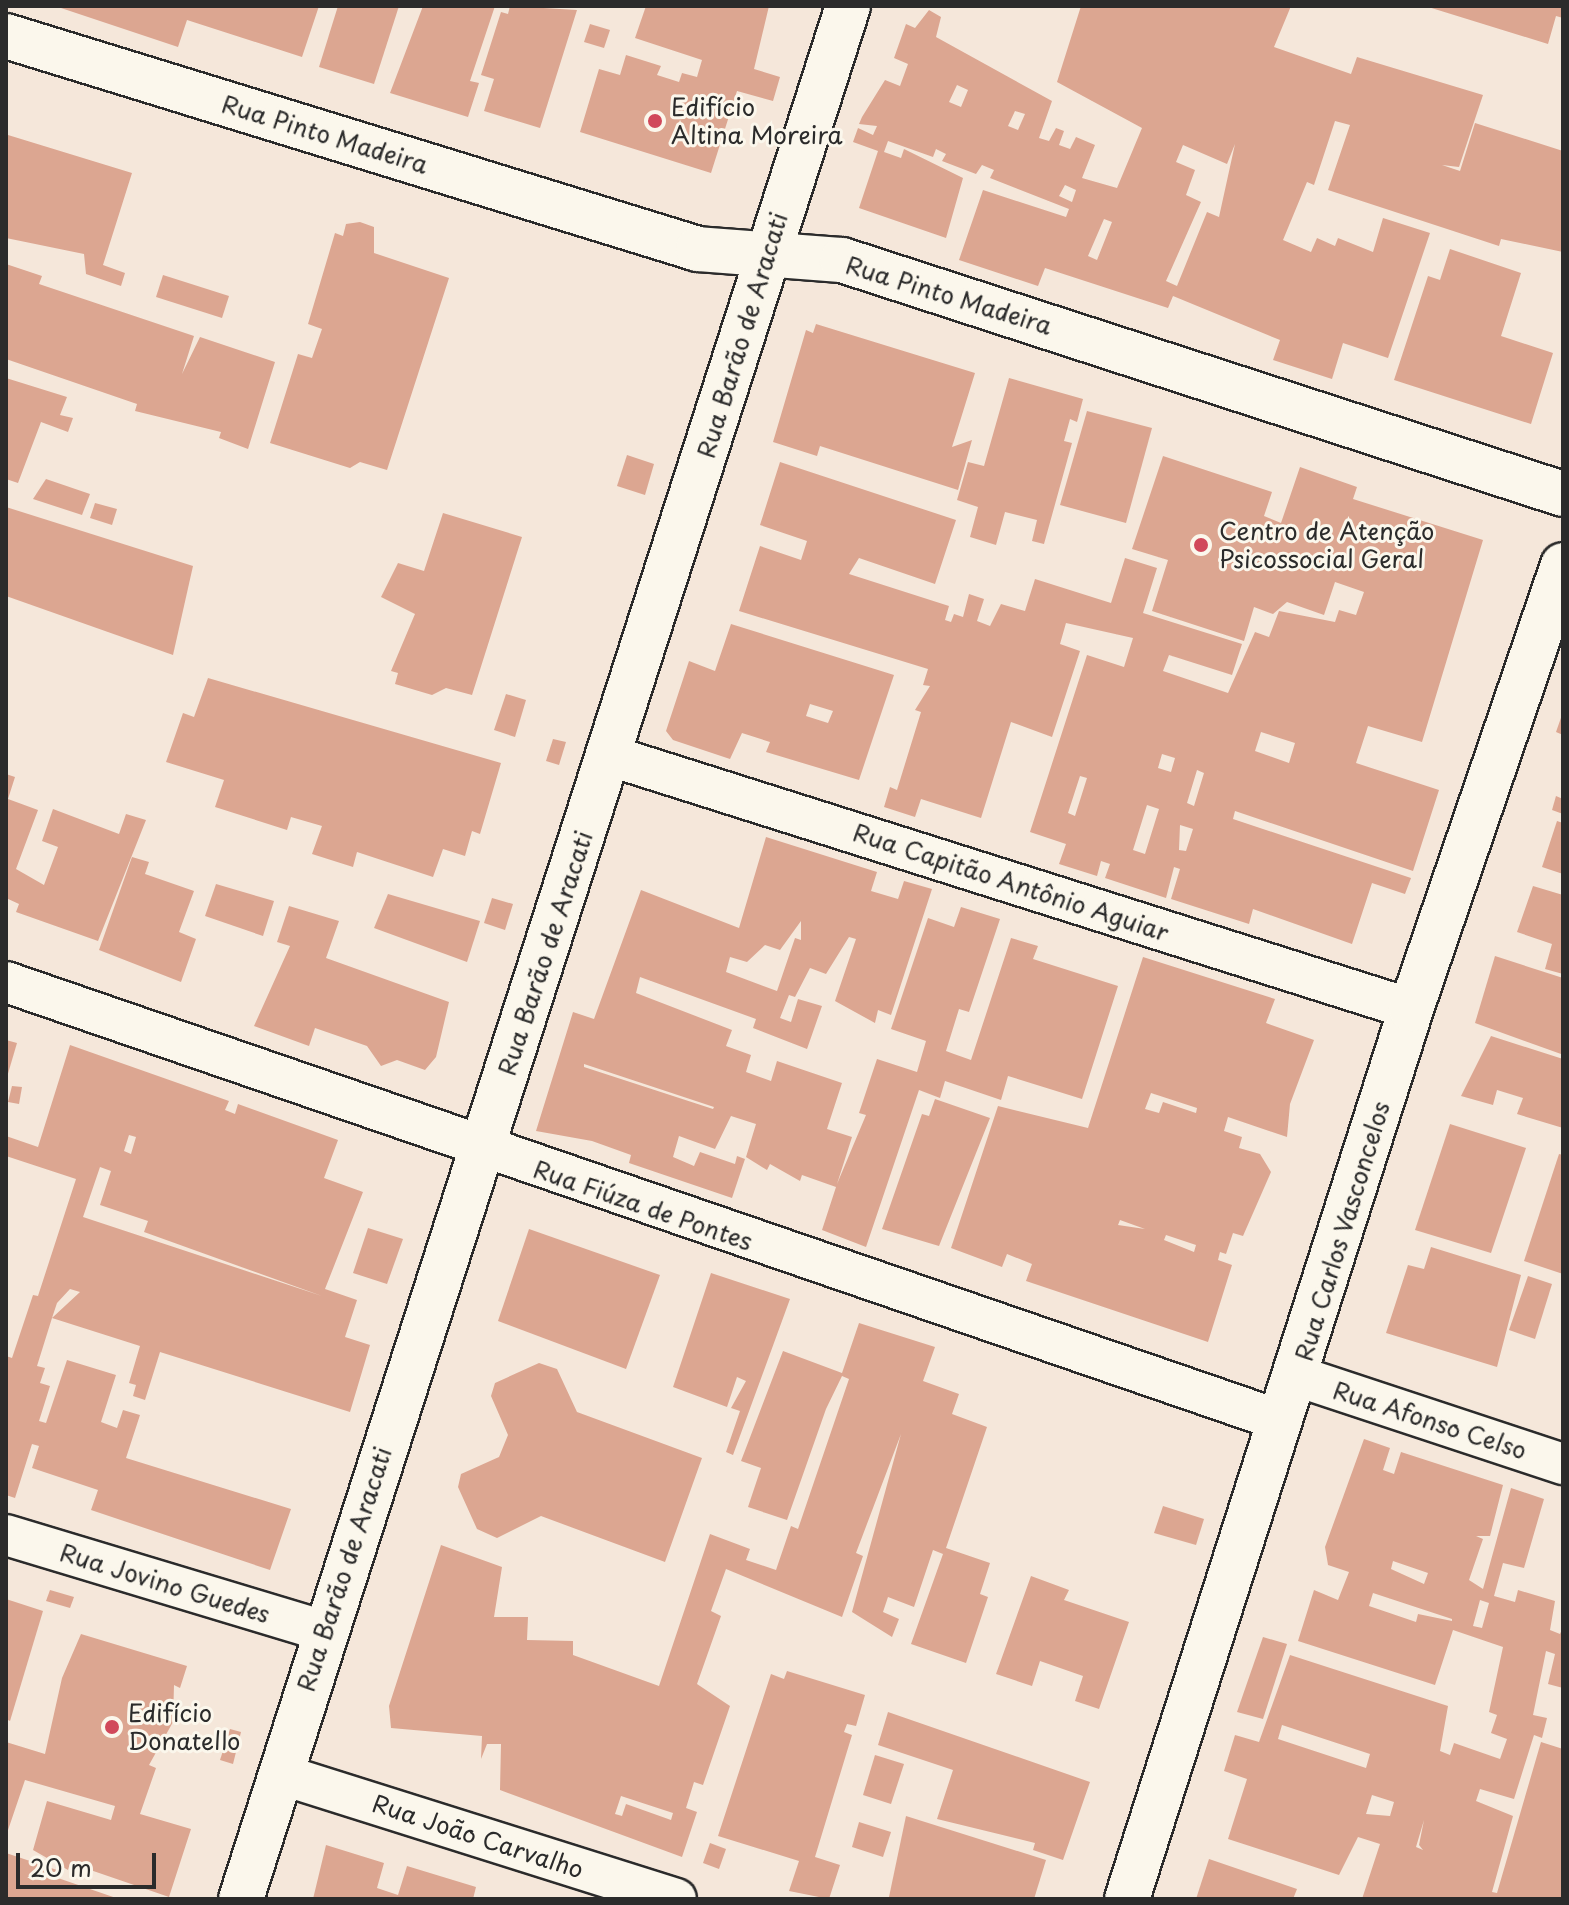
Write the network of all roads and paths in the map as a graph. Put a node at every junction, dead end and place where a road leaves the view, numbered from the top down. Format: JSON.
{"nodes":[{"id":1,"x":848,"y":6,"type":"edge"},
{"id":2,"x":6,"y":36,"type":"edge"},
{"id":3,"x":766,"y":259,"type":"junction"},
{"id":4,"x":1563,"y":494,"type":"edge"},
{"id":5,"x":1563,"y":565,"type":"edge"},
{"id":6,"x":611,"y":756,"type":"junction"},
{"id":7,"x":6,"y":982,"type":"edge"},
{"id":8,"x":1411,"y":1009,"type":"junction"},
{"id":9,"x":479,"y":1150,"type":"junction"},
{"id":10,"x":1297,"y":1376,"type":"junction"},
{"id":11,"x":1282,"y":1421,"type":"junction"},
{"id":12,"x":1563,"y":1464,"type":"edge"},
{"id":13,"x":6,"y":1535,"type":"edge"},
{"id":14,"x":323,"y":1631,"type":"junction"},
{"id":15,"x":280,"y":1774,"type":"junction"},
{"id":16,"x":241,"y":1899,"type":"edge"},
{"id":17,"x":676,"y":1899,"type":"edge"},
{"id":18,"x":1127,"y":1899,"type":"edge"}],
"edges":[{"from":1,"to":3,"type":"main road","name":"Rua Barão de Aracati"},
{"from":2,"to":3,"type":"main road","name":"Rua Pinto Madeira"},
{"from":3,"to":4,"type":"main road","name":"Rua Pinto Madeira"},
{"from":3,"to":6,"type":"main road","name":"Rua Barão de Aracati"},
{"from":5,"to":8,"type":"main road","name":"Rua Carlos Vasconcelos"},
{"from":6,"to":8,"type":"street","name":"Rua Capitão Antônio Aguiar"},
{"from":6,"to":9,"type":"main road","name":"Rua Barão de Aracati"},
{"from":7,"to":9,"type":"street","name":"Rua Fiúza de Pontes"},
{"from":8,"to":10,"type":"main road","name":"Rua Carlos Vasconcelos"},
{"from":9,"to":11,"type":"street","name":"Rua Fiúza de Pontes"},
{"from":9,"to":14,"type":"main road","name":"Rua Barão de Aracati"},
{"from":10,"to":11,"type":"main road","name":"Rua Carlos Vasconcelos"},
{"from":10,"to":12,"type":"street","name":"Rua Afonso Celso"},
{"from":11,"to":18,"type":"main road","name":"Rua Carlos Vasconcelos"},
{"from":13,"to":14,"type":"street","name":"Rua Jovino Guedes"},
{"from":14,"to":15,"type":"main road","name":"Rua Barão de Aracati"},
{"from":15,"to":16,"type":"main road","name":"Rua Barão de Aracati"},
{"from":15,"to":17,"type":"street","name":"Rua João Carvalho"}]}
